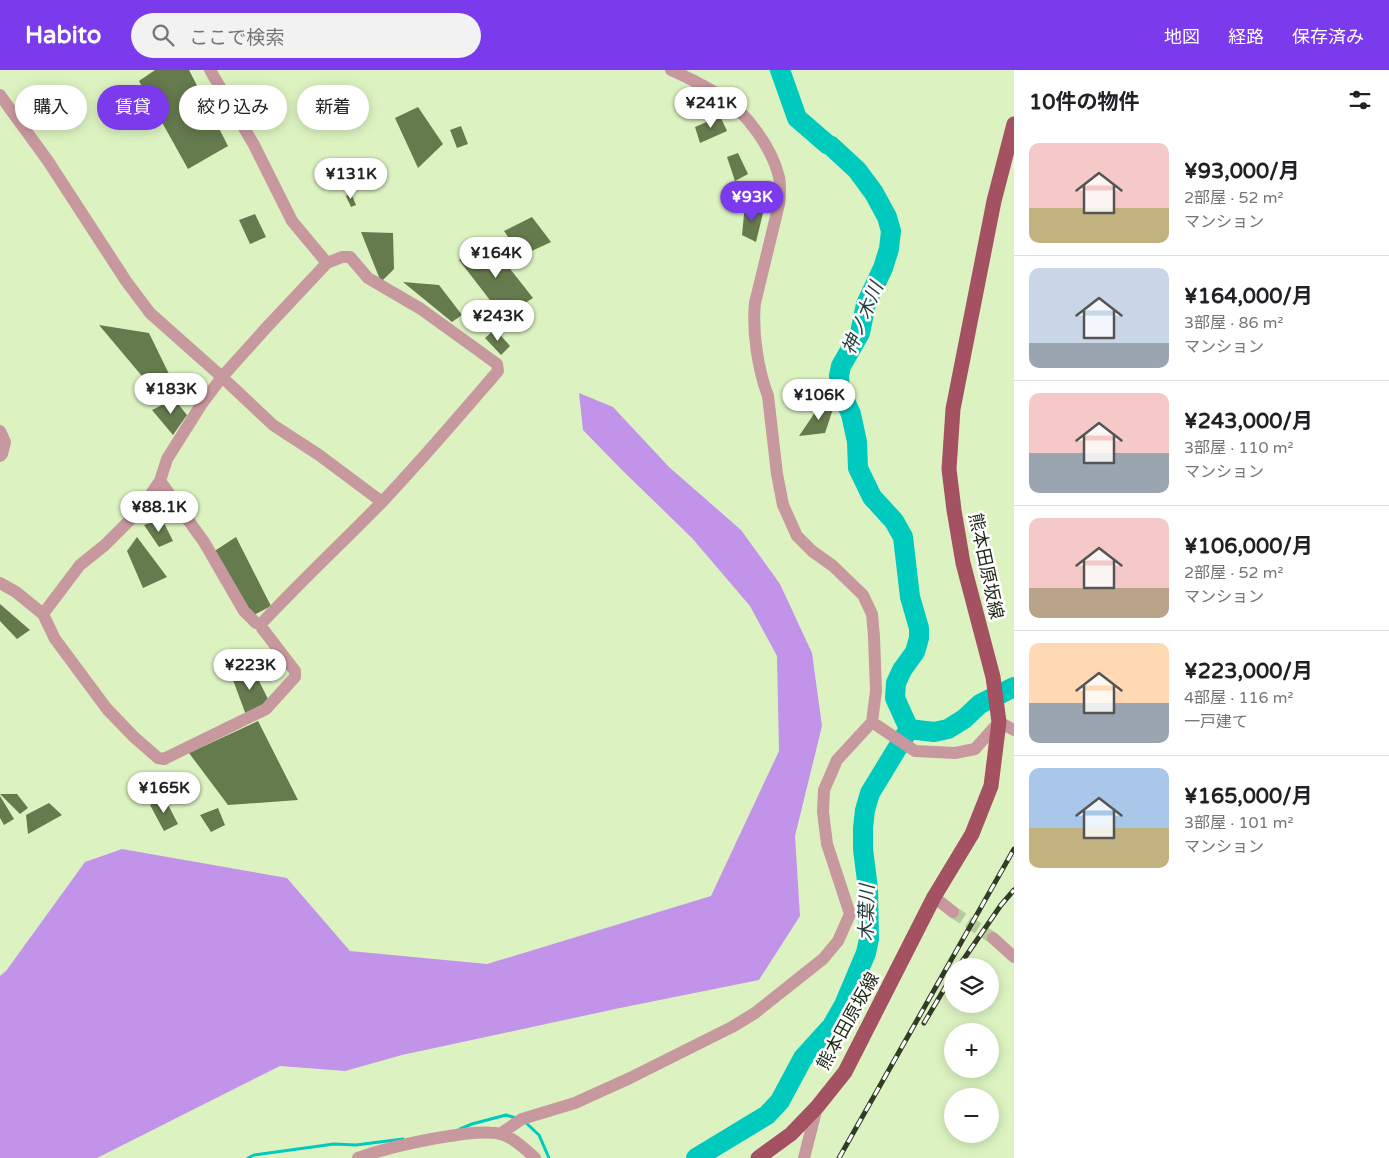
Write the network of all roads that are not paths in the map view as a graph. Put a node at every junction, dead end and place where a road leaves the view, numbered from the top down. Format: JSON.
{"nodes":[{"id":1,"x":210,"y":70,"type":"edge"},
{"id":2,"x":671,"y":70,"type":"edge"},
{"id":3,"x":0,"y":95,"type":"edge"},
{"id":4,"x":1014,"y":124,"type":"edge"},
{"id":5,"x":326,"y":263,"type":"junction"},
{"id":6,"x":222,"y":377,"type":"junction"},
{"id":7,"x":0,"y":430,"type":"edge"},
{"id":8,"x":0,"y":456,"type":"edge"},
{"id":9,"x":160,"y":481,"type":"junction"},
{"id":10,"x":382,"y":502,"type":"junction"},
{"id":11,"x":0,"y":583,"type":"edge"},
{"id":12,"x":43,"y":614,"type":"junction"},
{"id":13,"x":261,"y":624,"type":"junction"},
{"id":14,"x":998,"y":716,"type":"junction"},
{"id":15,"x":872,"y":722,"type":"junction"},
{"id":16,"x":1014,"y":730,"type":"edge"},
{"id":17,"x":934,"y":897,"type":"junction"},
{"id":18,"x":953,"y":912,"type":"tunnel mouth"},
{"id":19,"x":993,"y":938,"type":"tunnel mouth"},
{"id":20,"x":1014,"y":957,"type":"edge"},
{"id":21,"x":817,"y":1107,"type":"junction"},
{"id":22,"x":500,"y":1134,"type":"junction"},
{"id":23,"x":358,"y":1158,"type":"edge"},
{"id":24,"x":535,"y":1158,"type":"edge"},
{"id":25,"x":758,"y":1158,"type":"edge"},
{"id":26,"x":804,"y":1158,"type":"edge"}],
"edges":[{"from":1,"to":5,"type":"street"},
{"from":2,"to":15,"type":"street"},
{"from":3,"to":6,"type":"street"},
{"from":4,"to":14,"type":"main road","name":"熊本田原坂線"},
{"from":5,"to":6,"type":"street"},
{"from":5,"to":10,"type":"street"},
{"from":6,"to":9,"type":"street"},
{"from":6,"to":10,"type":"street"},
{"from":7,"to":8,"type":"street"},
{"from":9,"to":12,"type":"street"},
{"from":9,"to":13,"type":"street"},
{"from":10,"to":13,"type":"street"},
{"from":11,"to":12,"type":"street"},
{"from":12,"to":13,"type":"street"},
{"from":14,"to":15,"type":"street"},
{"from":14,"to":16,"type":"street"},
{"from":14,"to":17,"type":"main road","name":"熊本田原坂線"},
{"from":15,"to":22,"type":"street"},
{"from":17,"to":18,"type":"street"},
{"from":17,"to":21,"type":"main road","name":"熊本田原坂線"},
{"from":19,"to":20,"type":"street"},
{"from":21,"to":25,"type":"main road","name":"熊本田原坂線"},
{"from":21,"to":26,"type":"street"},
{"from":22,"to":23,"type":"street"},
{"from":22,"to":24,"type":"street"}]}
